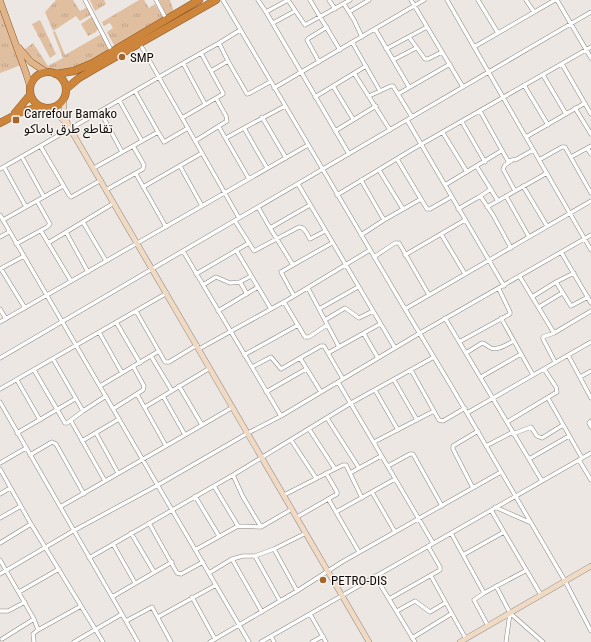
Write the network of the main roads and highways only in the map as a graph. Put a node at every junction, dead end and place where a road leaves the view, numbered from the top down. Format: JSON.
{"nodes":[{"id":1,"x":199,"y":0,"type":"edge"},
{"id":2,"x":216,"y":0,"type":"edge"},
{"id":3,"x":0,"y":1,"type":"edge"},
{"id":4,"x":16,"y":43,"type":"junction"},
{"id":5,"x":46,"y":72,"type":"junction"},
{"id":6,"x":56,"y":74,"type":"junction"},
{"id":7,"x":30,"y":86,"type":"junction"},
{"id":8,"x":66,"y":89,"type":"junction"},
{"id":9,"x":30,"y":95,"type":"junction"},
{"id":10,"x":39,"y":107,"type":"junction"},
{"id":11,"x":12,"y":116,"type":"junction"},
{"id":12,"x":0,"y":123,"type":"edge"}],
"edges":[{"from":1,"to":6,"type":"highway"},
{"from":2,"to":8,"type":"highway"},
{"from":3,"to":4,"type":"main road"},
{"from":4,"to":5,"type":"main road"},
{"from":4,"to":7,"type":"main road"},
{"from":5,"to":6,"type":"highway"},
{"from":5,"to":7,"type":"highway"},
{"from":6,"to":8,"type":"highway"},
{"from":7,"to":9,"type":"highway"},
{"from":8,"to":10,"type":"highway"},
{"from":9,"to":10,"type":"highway"},
{"from":9,"to":11,"type":"highway"},
{"from":10,"to":11,"type":"highway"},
{"from":11,"to":12,"type":"highway"}]}
